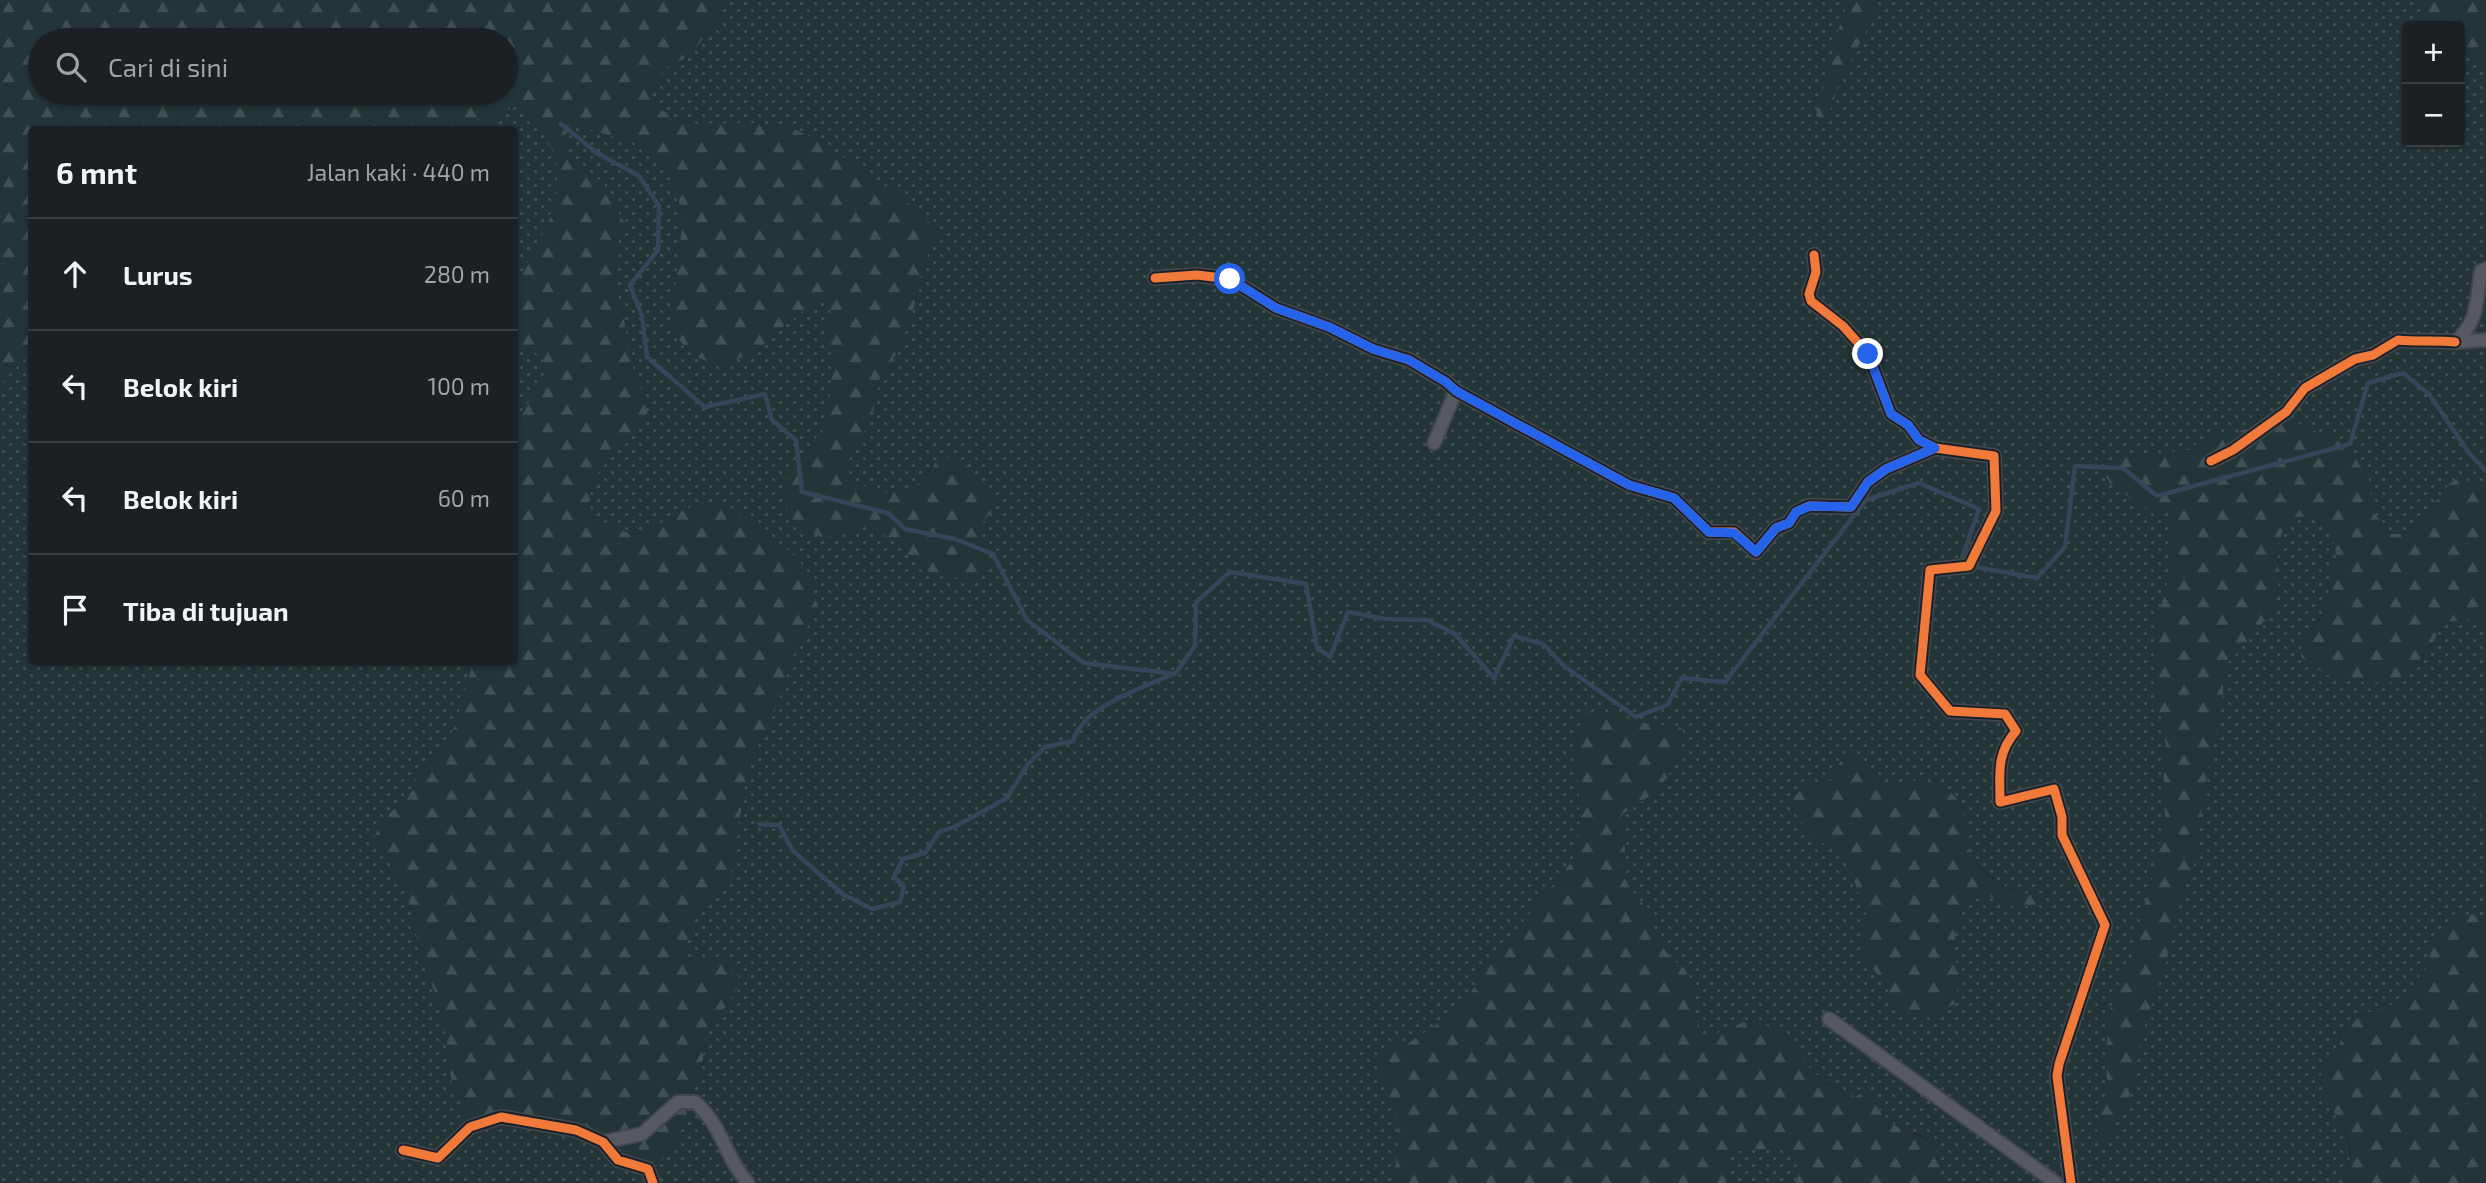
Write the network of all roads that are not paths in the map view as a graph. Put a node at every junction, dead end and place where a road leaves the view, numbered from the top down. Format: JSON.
{"nodes":[{"id":1,"x":1814,"y":255,"type":"dead end"},
{"id":2,"x":2486,"y":269,"type":"edge"},
{"id":3,"x":1155,"y":278,"type":"dead end"},
{"id":4,"x":2486,"y":340,"type":"edge"},
{"id":5,"x":2455,"y":342,"type":"junction"},
{"id":6,"x":1456,"y":391,"type":"junction"},
{"id":7,"x":1434,"y":443,"type":"dead end"},
{"id":8,"x":1935,"y":448,"type":"junction"},
{"id":9,"x":2211,"y":461,"type":"dead end"},
{"id":10,"x":1829,"y":1019,"type":"dead end"},
{"id":11,"x":603,"y":1142,"type":"junction"},
{"id":12,"x":403,"y":1150,"type":"dead end"},
{"id":13,"x":653,"y":1183,"type":"edge"},
{"id":14,"x":748,"y":1183,"type":"edge"},
{"id":15,"x":2056,"y":1183,"type":"edge"},
{"id":16,"x":2071,"y":1183,"type":"edge"}],
"edges":[{"from":1,"to":8,"type":"street"},
{"from":2,"to":5,"type":"street"},
{"from":3,"to":6,"type":"street"},
{"from":4,"to":5,"type":"street"},
{"from":5,"to":9,"type":"street"},
{"from":6,"to":7,"type":"street"},
{"from":6,"to":8,"type":"street"},
{"from":8,"to":16,"type":"street"},
{"from":10,"to":15,"type":"street"},
{"from":11,"to":12,"type":"street"},
{"from":11,"to":13,"type":"street"},
{"from":11,"to":14,"type":"street"}]}
